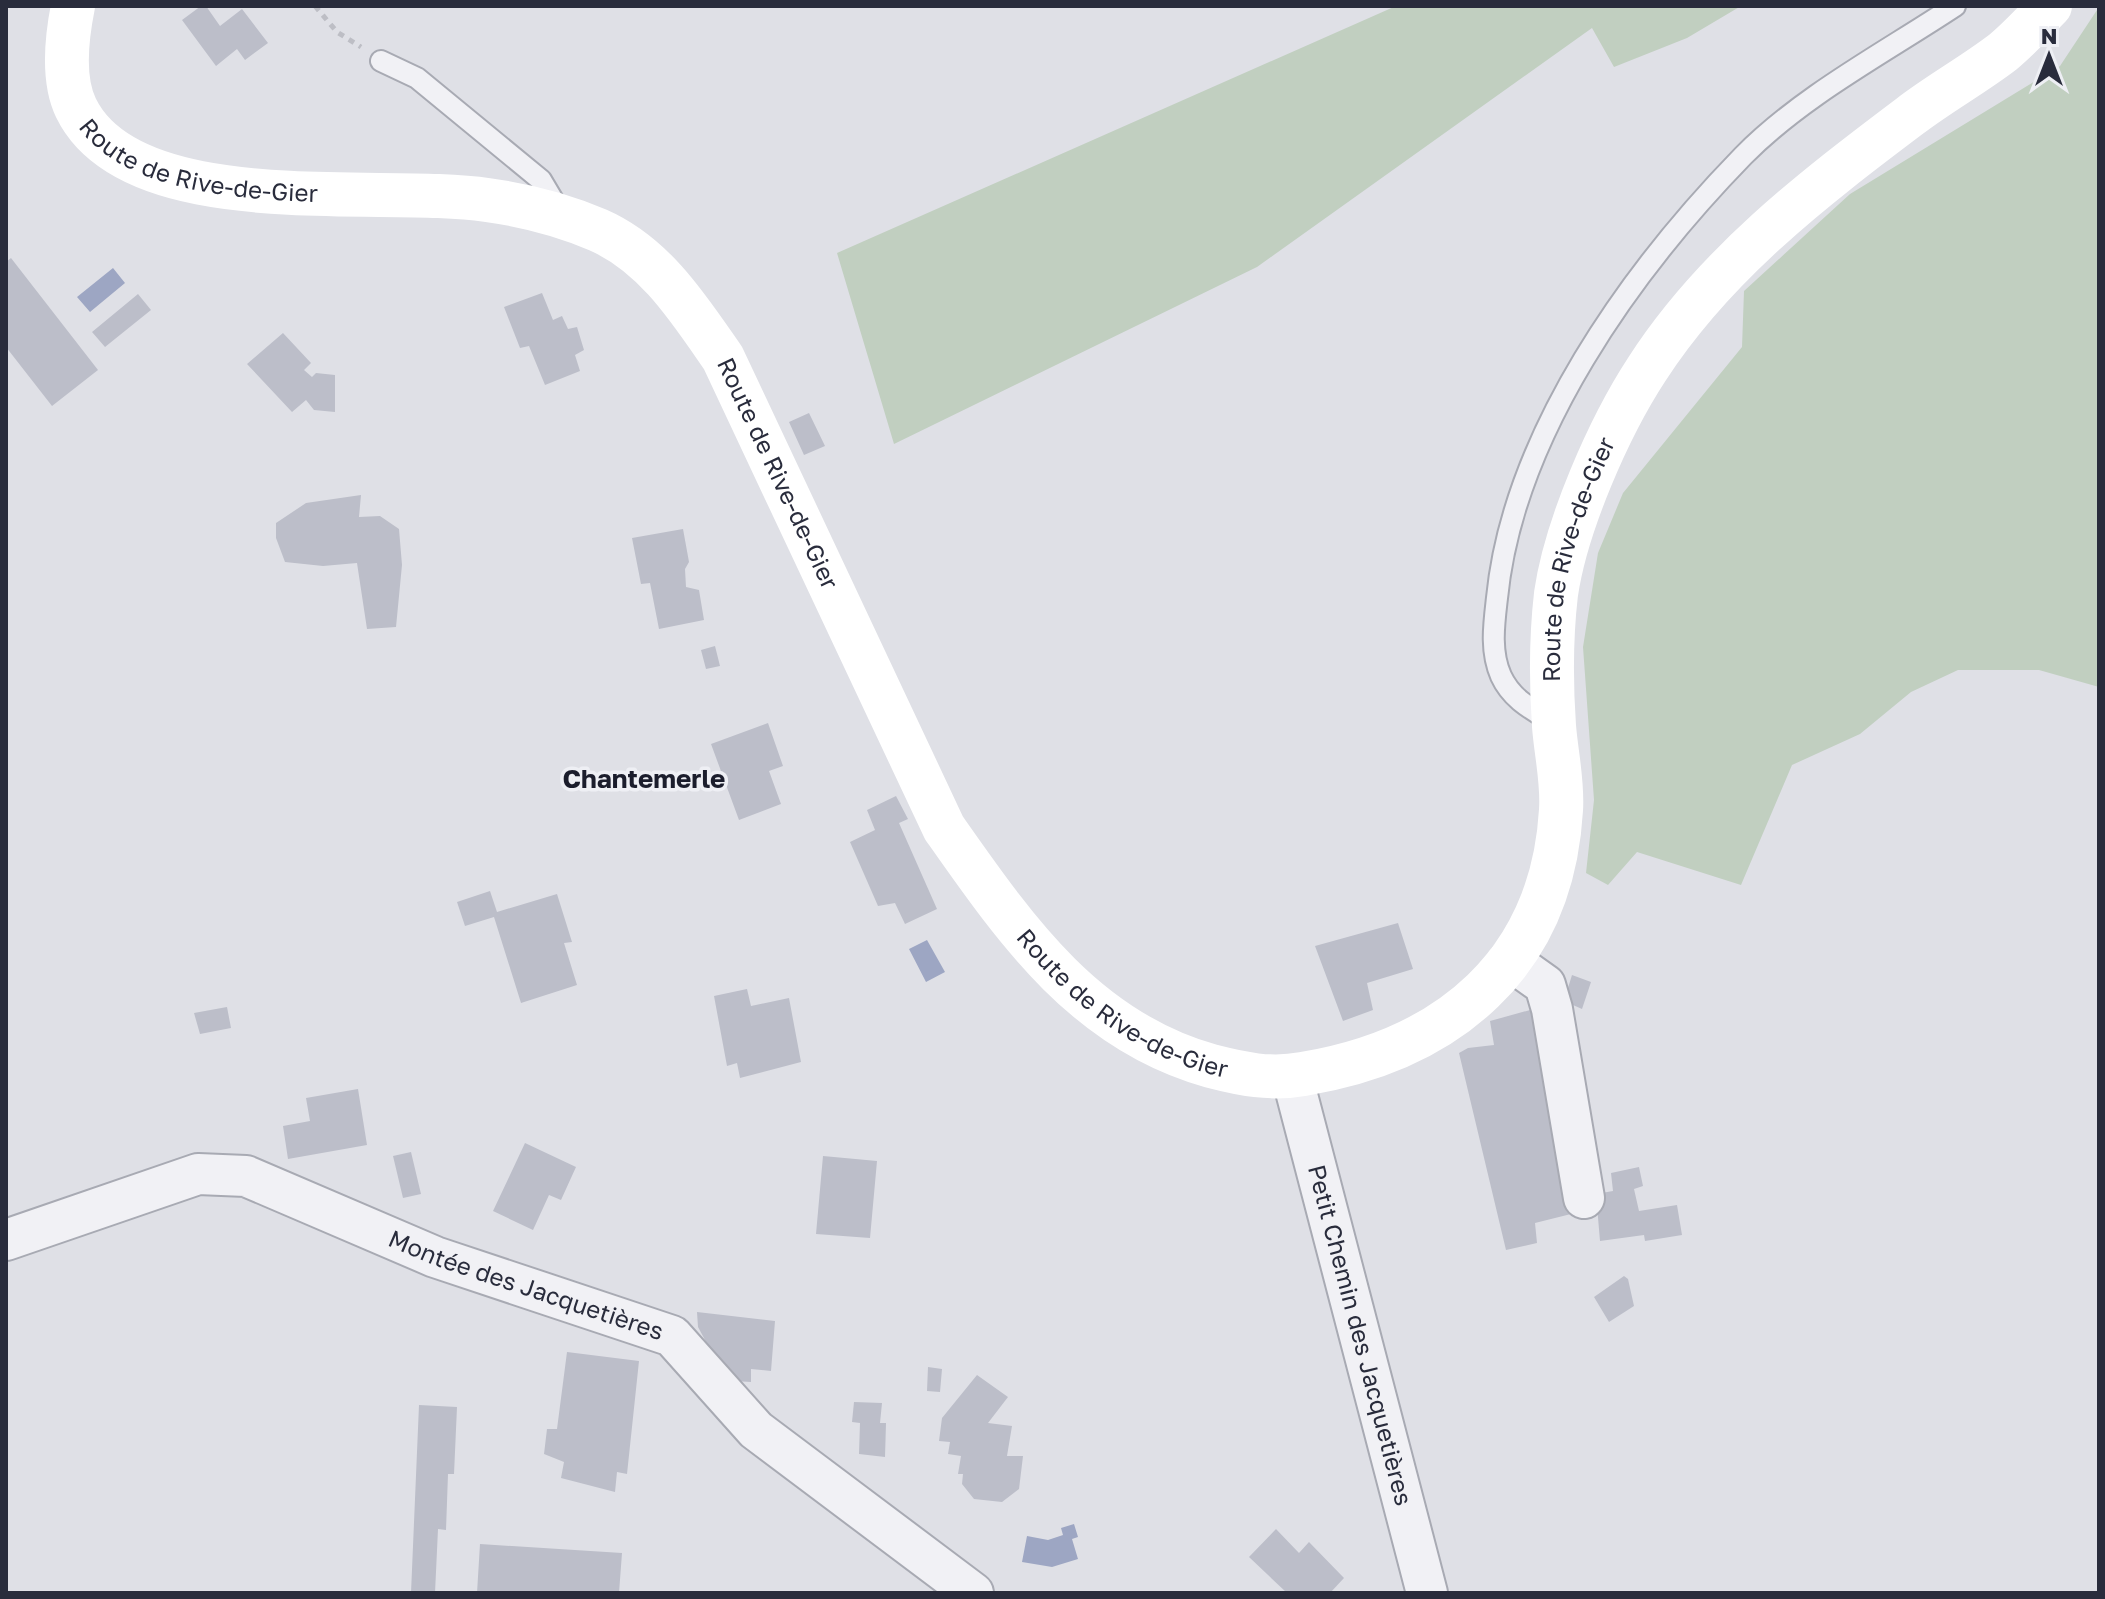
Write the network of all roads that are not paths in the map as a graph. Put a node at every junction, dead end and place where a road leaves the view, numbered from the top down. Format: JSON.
{"nodes":[{"id":1,"x":73,"y":6,"type":"edge"},
{"id":2,"x":1955,"y":6,"type":"edge"},
{"id":3,"x":2050,"y":6,"type":"edge"},
{"id":4,"x":381,"y":61,"type":"road end"},
{"id":5,"x":564,"y":219,"type":"junction"},
{"id":6,"x":1554,"y":723,"type":"junction"},
{"id":7,"x":1510,"y":960,"type":"junction"},
{"id":8,"x":1292,"y":1076,"type":"junction"},
{"id":9,"x":1584,"y":1198,"type":"dead end"},
{"id":10,"x":6,"y":1240,"type":"edge"},
{"id":11,"x":973,"y":1593,"type":"edge"},
{"id":12,"x":1427,"y":1593,"type":"edge"}],
"edges":[{"from":1,"to":5,"type":"main road","name":"Route de Rive-de-Gier"},
{"from":2,"to":6,"type":"lane"},
{"from":3,"to":6,"type":"main road","name":"Route de Rive-de-Gier"},
{"from":4,"to":5,"type":"lane"},
{"from":5,"to":8,"type":"main road","name":"Route de Rive-de-Gier"},
{"from":6,"to":7,"type":"main road","name":"Route de Rive-de-Gier"},
{"from":7,"to":8,"type":"main road","name":"Route de Rive-de-Gier"},
{"from":7,"to":9,"type":"street"},
{"from":8,"to":12,"type":"street","name":"Petit Chemin des Jacquetières"},
{"from":10,"to":11,"type":"street","name":"Montée des Jacquetières"}]}
